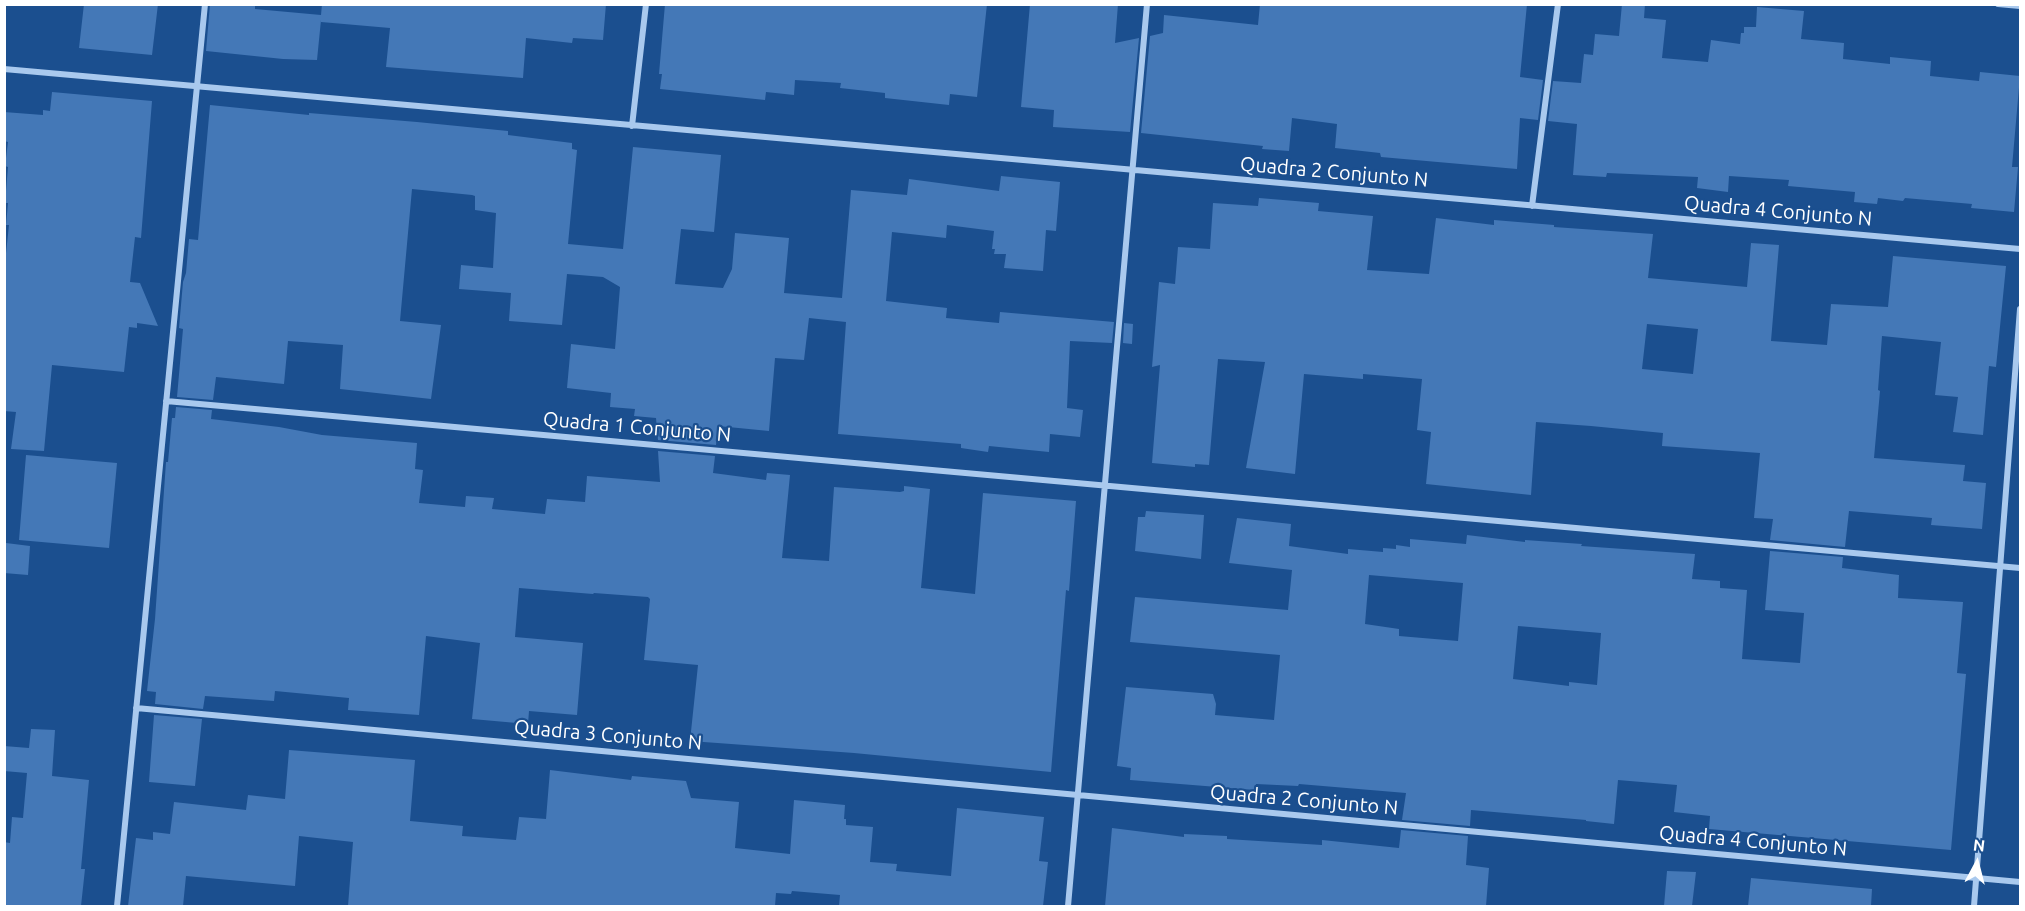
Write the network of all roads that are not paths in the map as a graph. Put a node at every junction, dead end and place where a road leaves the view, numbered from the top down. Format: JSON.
{"nodes":[{"id":1,"x":205,"y":4,"type":"edge"},
{"id":2,"x":646,"y":4,"type":"edge"},
{"id":3,"x":1147,"y":4,"type":"edge"},
{"id":4,"x":1558,"y":4,"type":"edge"},
{"id":5,"x":1998,"y":4,"type":"edge"},
{"id":6,"x":2020,"y":6,"type":"edge"},
{"id":7,"x":4,"y":69,"type":"edge"},
{"id":8,"x":197,"y":87,"type":"junction"},
{"id":9,"x":632,"y":126,"type":"junction"},
{"id":10,"x":1133,"y":171,"type":"junction"},
{"id":11,"x":1532,"y":206,"type":"junction"},
{"id":12,"x":2020,"y":249,"type":"edge"},
{"id":13,"x":2020,"y":309,"type":"edge"},
{"id":14,"x":166,"y":401,"type":"junction"},
{"id":15,"x":1105,"y":485,"type":"junction"},
{"id":16,"x":2000,"y":566,"type":"junction"},
{"id":17,"x":2020,"y":568,"type":"edge"},
{"id":18,"x":136,"y":708,"type":"junction"},
{"id":19,"x":1077,"y":795,"type":"junction"},
{"id":20,"x":1527,"y":837,"type":"joint"},
{"id":21,"x":1976,"y":878,"type":"junction"},
{"id":22,"x":2020,"y":882,"type":"edge"},
{"id":23,"x":117,"y":906,"type":"edge"},
{"id":24,"x":1068,"y":906,"type":"edge"},
{"id":25,"x":1974,"y":906,"type":"edge"}],
"edges":[{"from":1,"to":8,"type":"street"},
{"from":2,"to":9,"type":"street"},
{"from":3,"to":10,"type":"street"},
{"from":4,"to":11,"type":"street"},
{"from":5,"to":6,"type":"street"},
{"from":7,"to":8,"type":"street","name":"Quadra 2 Conjunto N"},
{"from":8,"to":9,"type":"street","name":"Quadra 2 Conjunto N"},
{"from":8,"to":14,"type":"street"},
{"from":9,"to":10,"type":"street","name":"Quadra 2 Conjunto N"},
{"from":10,"to":11,"type":"street","name":"Quadra 2 Conjunto N"},
{"from":10,"to":15,"type":"street"},
{"from":11,"to":12,"type":"street","name":"Quadra 4 Conjunto N"},
{"from":13,"to":16,"type":"street"},
{"from":14,"to":15,"type":"street","name":"Quadra 1 Conjunto N"},
{"from":14,"to":18,"type":"street"},
{"from":15,"to":16,"type":"street"},
{"from":15,"to":19,"type":"street"},
{"from":16,"to":17,"type":"street"},
{"from":16,"to":21,"type":"street"},
{"from":18,"to":19,"type":"street","name":"Quadra 3 Conjunto N"},
{"from":18,"to":23,"type":"street"},
{"from":19,"to":20,"type":"street","name":"Quadra 2 Conjunto N"},
{"from":19,"to":24,"type":"street"},
{"from":20,"to":21,"type":"street","name":"Quadra 4 Conjunto N"},
{"from":21,"to":22,"type":"street","name":"Quadra 4 Conjunto N"},
{"from":21,"to":25,"type":"street"}]}
